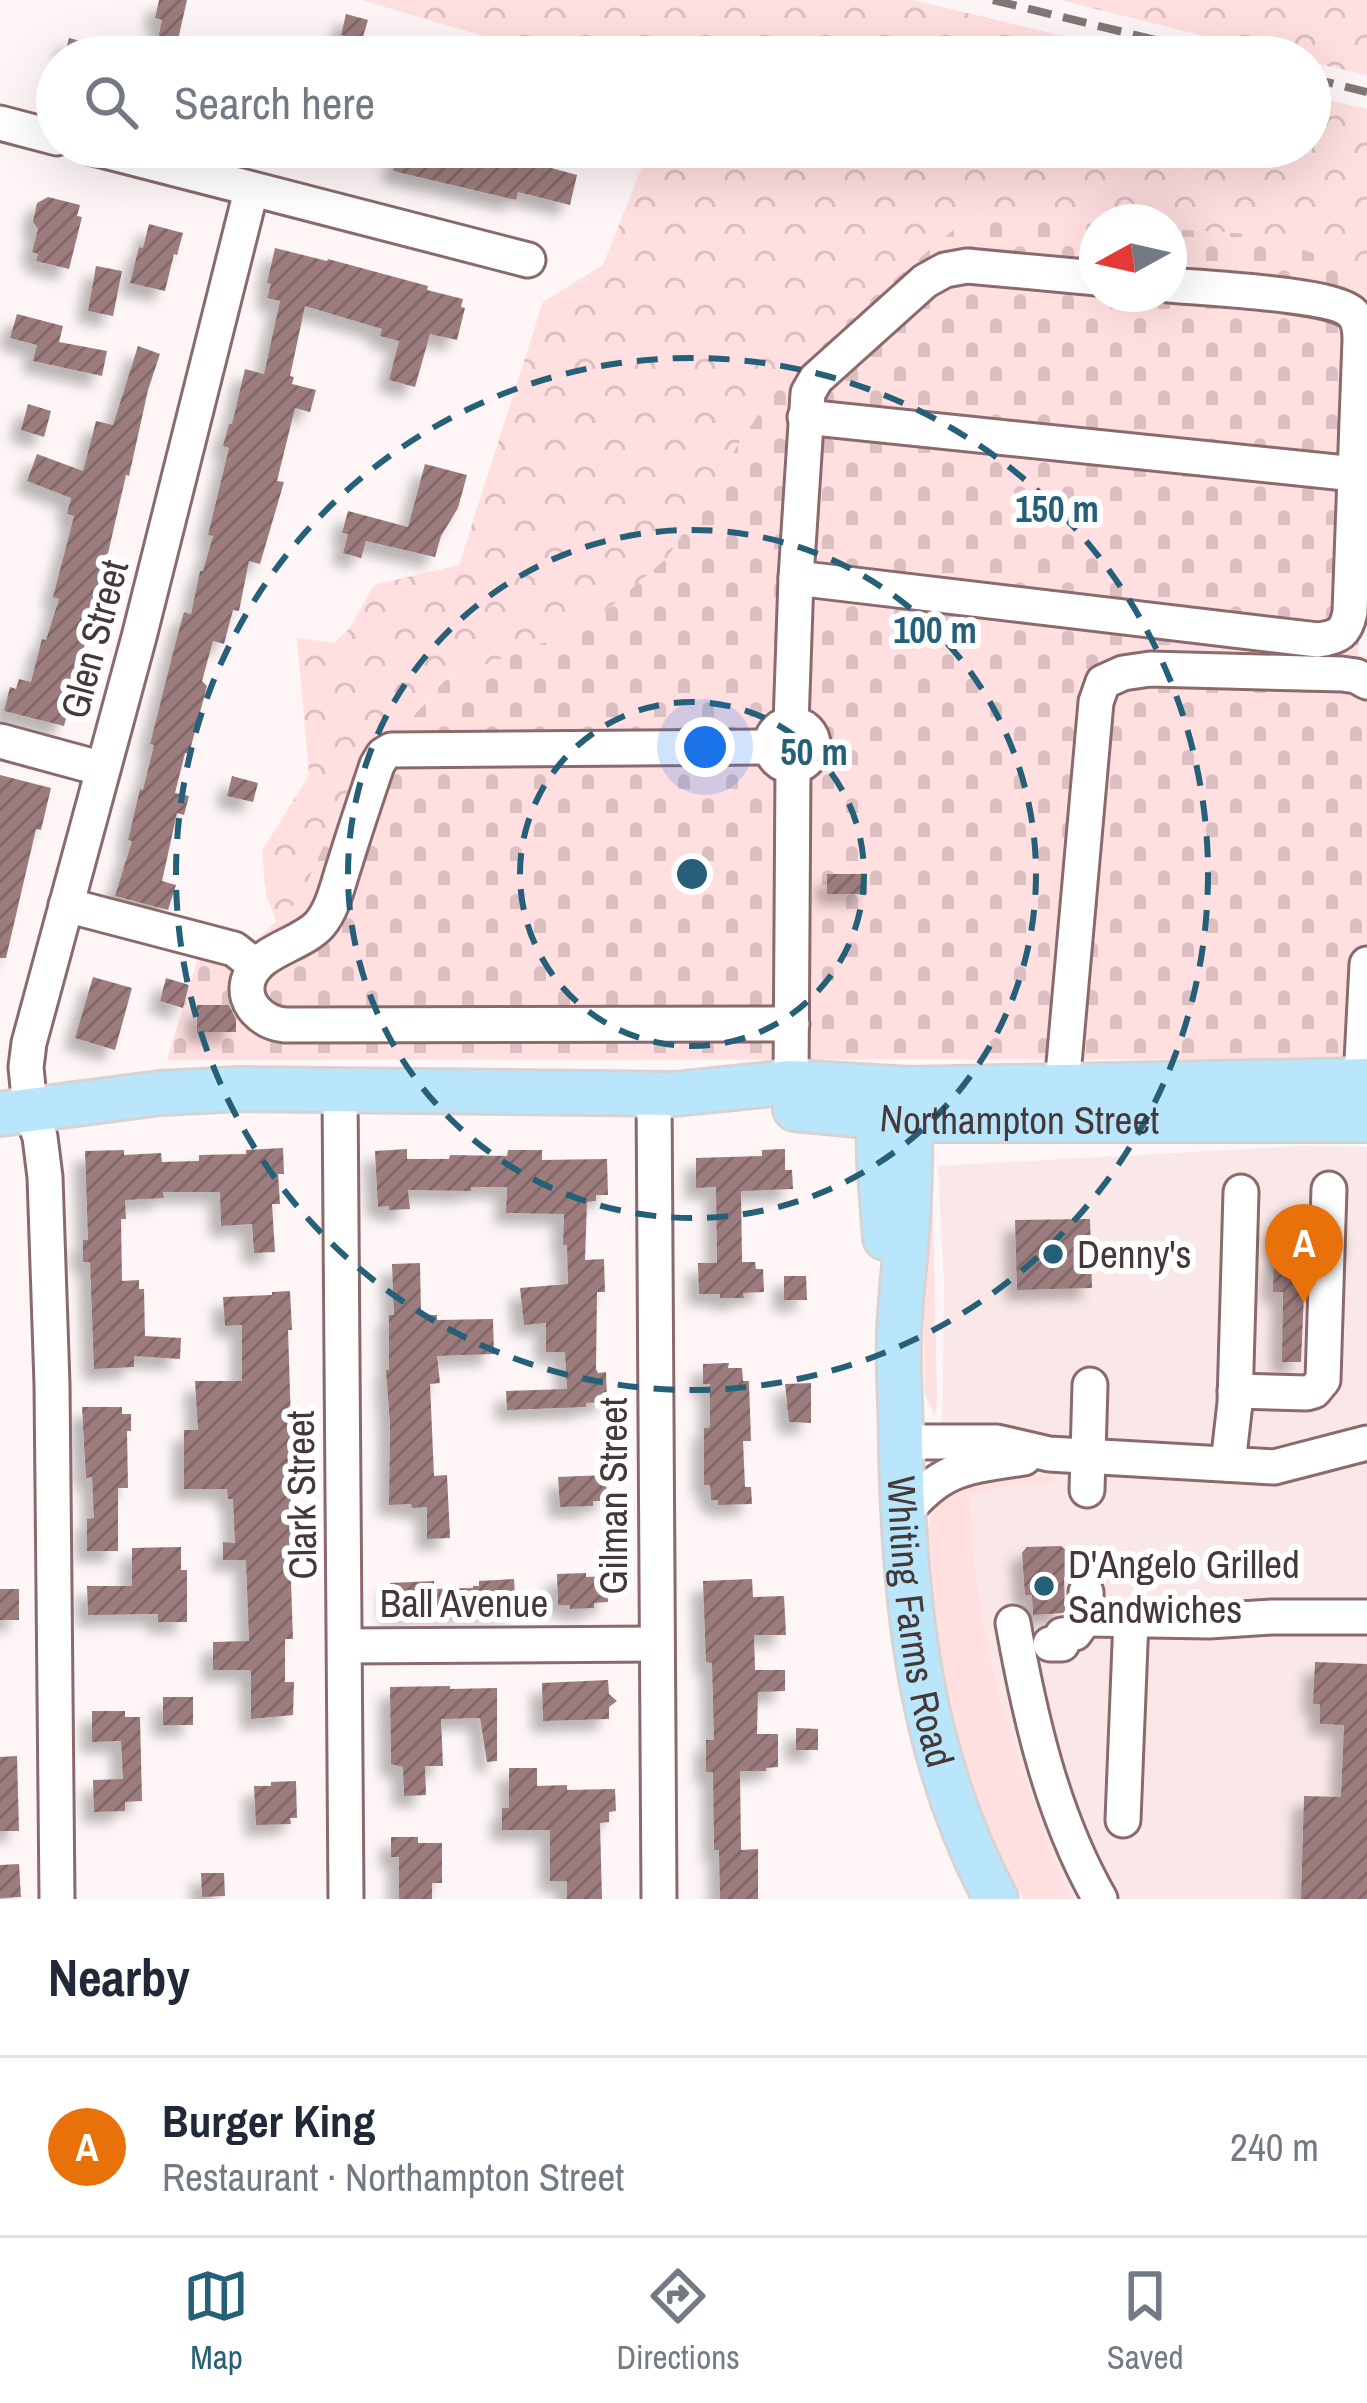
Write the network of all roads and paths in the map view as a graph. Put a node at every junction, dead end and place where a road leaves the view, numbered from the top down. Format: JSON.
{"nodes":[{"id":1,"x":0,"y":123,"type":"edge"},
{"id":2,"x":36,"y":132,"type":"edge"},
{"id":3,"x":168,"y":168,"type":"edge"},
{"id":4,"x":251,"y":190,"type":"junction"},
{"id":5,"x":528,"y":260,"type":"dead end"},
{"id":6,"x":1079,"y":276,"type":"edge"},
{"id":7,"x":1187,"y":287,"type":"edge"},
{"id":8,"x":805,"y":417,"type":"junction"},
{"id":9,"x":1355,"y":474,"type":"junction"},
{"id":10,"x":796,"y":578,"type":"junction"},
{"id":11,"x":1367,"y":682,"type":"edge"},
{"id":12,"x":0,"y":741,"type":"edge"},
{"id":13,"x":785,"y":746,"type":"junction"},
{"id":14,"x":103,"y":769,"type":"junction"},
{"id":15,"x":66,"y":905,"type":"junction"},
{"id":16,"x":1367,"y":964,"type":"edge"},
{"id":17,"x":256,"y":966,"type":"junction"},
{"id":18,"x":792,"y":1024,"type":"junction"},
{"id":19,"x":791,"y":1082,"type":"junction"},
{"id":20,"x":1062,"y":1087,"type":"junction"},
{"id":21,"x":340,"y":1089,"type":"junction"},
{"id":22,"x":664,"y":1094,"type":"junction"},
{"id":23,"x":1366,"y":1096,"type":"edge"},
{"id":24,"x":894,"y":1103,"type":"junction"},
{"id":25,"x":15,"y":1112,"type":"edge"},
{"id":26,"x":1330,"y":1190,"type":"dead end"},
{"id":27,"x":1241,"y":1192,"type":"dead end"},
{"id":28,"x":1090,"y":1385,"type":"dead end"},
{"id":29,"x":1235,"y":1390,"type":"junction"},
{"id":30,"x":901,"y":1442,"type":"junction"},
{"id":31,"x":1367,"y":1443,"type":"edge"},
{"id":32,"x":1049,"y":1454,"type":"junction"},
{"id":33,"x":1228,"y":1464,"type":"junction"},
{"id":34,"x":1088,"y":1473,"type":"junction"},
{"id":35,"x":902,"y":1516,"type":"junction"},
{"id":36,"x":1367,"y":1617,"type":"edge"},
{"id":37,"x":1131,"y":1619,"type":"junction"},
{"id":38,"x":1013,"y":1623,"type":"dead end"},
{"id":39,"x":656,"y":1644,"type":"junction"},
{"id":40,"x":1049,"y":1644,"type":"dead end"},
{"id":41,"x":345,"y":1646,"type":"junction"},
{"id":42,"x":1123,"y":1820,"type":"dead end"},
{"id":43,"x":57,"y":1899,"type":"edge"},
{"id":44,"x":346,"y":1899,"type":"edge"},
{"id":45,"x":659,"y":1899,"type":"edge"},
{"id":46,"x":996,"y":1899,"type":"edge"},
{"id":47,"x":1100,"y":1899,"type":"edge"}],
"edges":[{"from":1,"to":2,"type":"street"},
{"from":3,"to":4,"type":"street"},
{"from":4,"to":5,"type":"street"},
{"from":4,"to":14,"type":"street","name":"Glen Street"},
{"from":6,"to":8,"type":"street"},
{"from":7,"to":9,"type":"street"},
{"from":8,"to":9,"type":"street"},
{"from":8,"to":10,"type":"street"},
{"from":9,"to":10,"type":"street"},
{"from":10,"to":13,"type":"street"},
{"from":11,"to":20,"type":"street"},
{"from":12,"to":14,"type":"street"},
{"from":13,"to":17,"type":"street"},
{"from":13,"to":18,"type":"street"},
{"from":14,"to":15,"type":"street","name":"Glen Street"},
{"from":15,"to":17,"type":"street"},
{"from":15,"to":25,"type":"street","name":"Glen Street"},
{"from":16,"to":23,"type":"street"},
{"from":17,"to":18,"type":"street"},
{"from":18,"to":19,"type":"street"},
{"from":19,"to":22,"type":"main road","name":"Northampton Street"},
{"from":19,"to":24,"type":"main road","name":"Northampton Street"},
{"from":20,"to":23,"type":"main road","name":"Northampton Street"},
{"from":20,"to":24,"type":"main road","name":"Northampton Street"},
{"from":21,"to":22,"type":"main road","name":"Northampton Street"},
{"from":21,"to":25,"type":"main road","name":"Northampton Street"},
{"from":21,"to":41,"type":"street","name":"Clark Street"},
{"from":22,"to":24,"type":"main road","name":"Northampton Street"},
{"from":22,"to":39,"type":"street","name":"Gilman Street"},
{"from":23,"to":24,"type":"main road","name":"Northampton Street"},
{"from":24,"to":30,"type":"main road","name":"Whiting Farms Road"},
{"from":25,"to":43,"type":"street","name":"Glen Street"},
{"from":26,"to":29,"type":"street"},
{"from":27,"to":29,"type":"street"},
{"from":28,"to":34,"type":"street"},
{"from":29,"to":33,"type":"street"},
{"from":30,"to":32,"type":"street"},
{"from":30,"to":35,"type":"main road","name":"Whiting Farms Road"},
{"from":31,"to":33,"type":"street"},
{"from":32,"to":34,"type":"street"},
{"from":32,"to":35,"type":"street"},
{"from":33,"to":34,"type":"street"},
{"from":35,"to":46,"type":"main road","name":"Whiting Farms Road"},
{"from":36,"to":37,"type":"street"},
{"from":37,"to":40,"type":"street"},
{"from":37,"to":42,"type":"street"},
{"from":38,"to":47,"type":"street"},
{"from":39,"to":41,"type":"street","name":"Ball Avenue"},
{"from":39,"to":45,"type":"street","name":"Gilman Street"},
{"from":41,"to":44,"type":"street","name":"Clark Street"}]}
